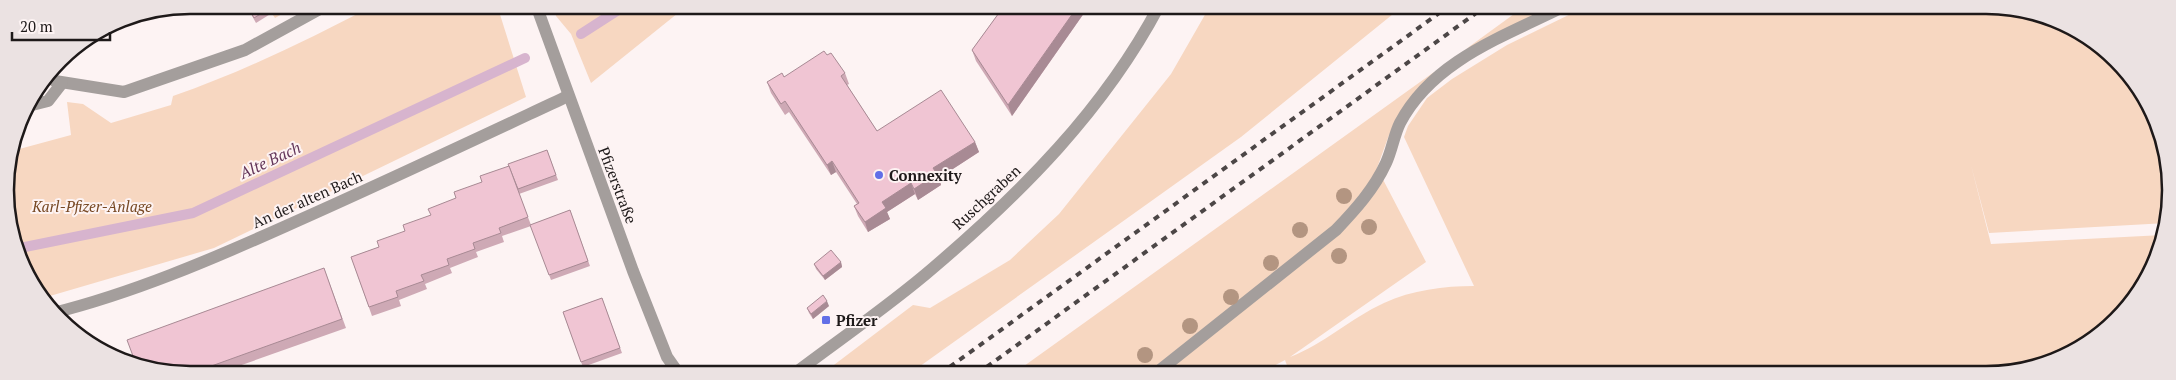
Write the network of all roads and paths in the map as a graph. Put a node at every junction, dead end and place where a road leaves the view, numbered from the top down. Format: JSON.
{"nodes":[{"id":1,"x":311,"y":14,"type":"edge"},
{"id":2,"x":539,"y":14,"type":"edge"},
{"id":3,"x":1155,"y":14,"type":"edge"},
{"id":4,"x":1549,"y":14,"type":"edge"},
{"id":5,"x":54,"y":78,"type":"edge"},
{"id":6,"x":62,"y":82,"type":"junction"},
{"id":7,"x":568,"y":96,"type":"junction"},
{"id":8,"x":36,"y":104,"type":"edge"},
{"id":9,"x":61,"y":311,"type":"edge"},
{"id":10,"x":673,"y":366,"type":"edge"},
{"id":11,"x":805,"y":366,"type":"edge"},
{"id":12,"x":1165,"y":366,"type":"edge"}],
"edges":[{"from":1,"to":6,"type":"street"},
{"from":2,"to":7,"type":"street","name":"Pfizerstraße"},
{"from":3,"to":11,"type":"street","name":"Ruschgraben"},
{"from":4,"to":12,"type":"street"},
{"from":5,"to":6,"type":"street"},
{"from":6,"to":8,"type":"street"},
{"from":7,"to":9,"type":"street","name":"An der alten Bach"},
{"from":7,"to":10,"type":"street","name":"Pfizerstraße"}]}
